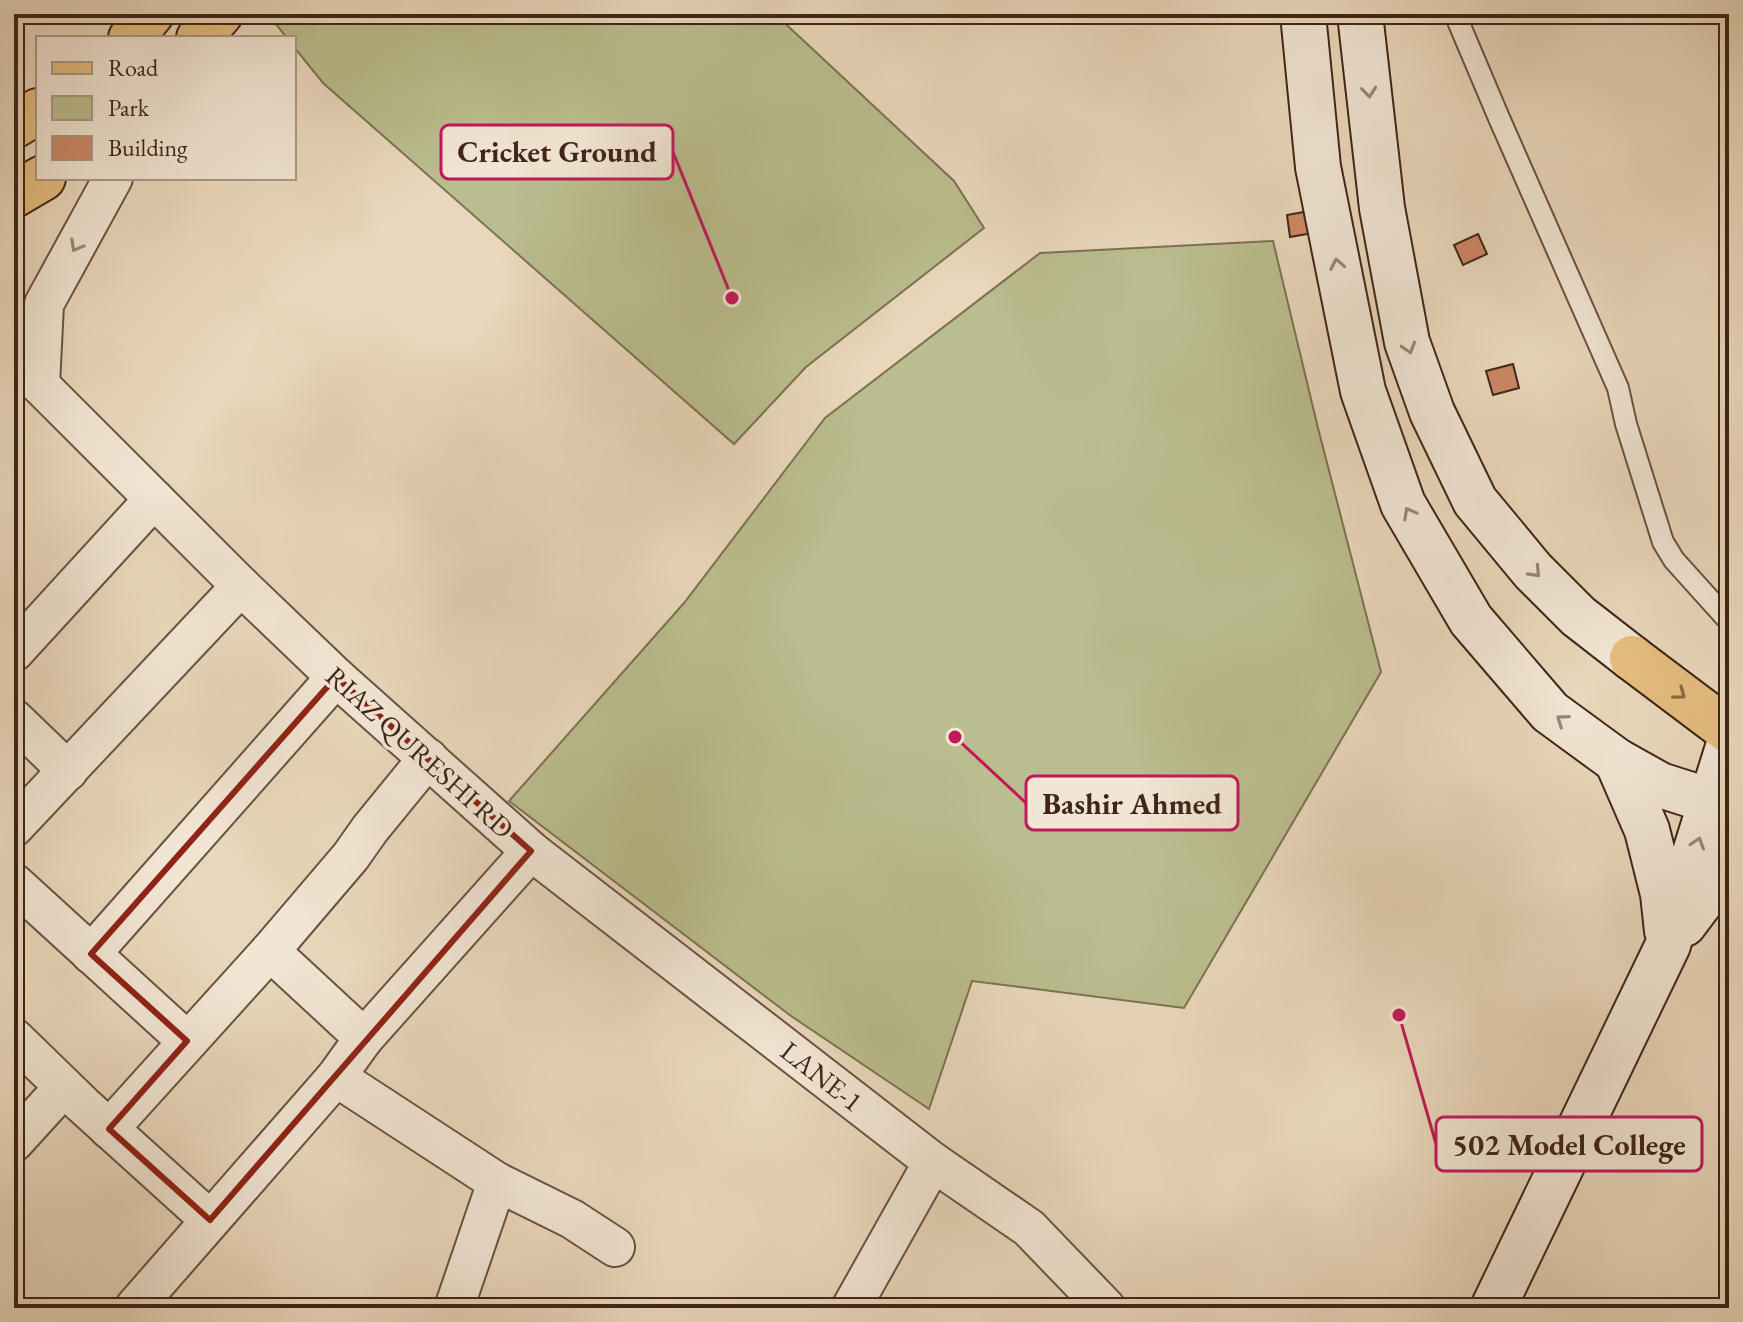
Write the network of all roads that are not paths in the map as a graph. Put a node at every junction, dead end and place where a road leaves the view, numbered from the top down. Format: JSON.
{"nodes":[{"id":1,"x":151,"y":14,"type":"edge"},
{"id":2,"x":220,"y":14,"type":"edge"},
{"id":3,"x":1303,"y":14,"type":"edge"},
{"id":4,"x":1360,"y":14,"type":"edge"},
{"id":5,"x":1455,"y":14,"type":"edge"},
{"id":6,"x":133,"y":36,"type":"edge"},
{"id":7,"x":201,"y":36,"type":"edge"},
{"id":8,"x":36,"y":112,"type":"edge"},
{"id":9,"x":14,"y":126,"type":"edge"},
{"id":10,"x":40,"y":180,"type":"edge"},
{"id":11,"x":112,"y":180,"type":"edge"},
{"id":12,"x":14,"y":195,"type":"edge"},
{"id":13,"x":27,"y":374,"type":"edge"},
{"id":14,"x":154,"y":499,"type":"junction"},
{"id":15,"x":241,"y":586,"type":"junction"},
{"id":16,"x":1729,"y":621,"type":"edge"},
{"id":17,"x":14,"y":652,"type":"edge"},
{"id":18,"x":336,"y":677,"type":"junction"},
{"id":19,"x":14,"y":719,"type":"edge"},
{"id":20,"x":1729,"y":731,"type":"edge"},
{"id":21,"x":1729,"y":744,"type":"edge"},
{"id":22,"x":428,"y":758,"type":"junction"},
{"id":23,"x":1617,"y":761,"type":"junction"},
{"id":24,"x":68,"y":771,"type":"junction"},
{"id":25,"x":1720,"y":804,"type":"edge"},
{"id":26,"x":14,"y":827,"type":"edge"},
{"id":27,"x":531,"y":851,"type":"junction"},
{"id":28,"x":1729,"y":864,"type":"edge"},
{"id":29,"x":14,"y":883,"type":"edge"},
{"id":30,"x":1668,"y":945,"type":"junction"},
{"id":31,"x":270,"y":951,"type":"junction"},
{"id":32,"x":91,"y":954,"type":"junction"},
{"id":33,"x":14,"y":1038,"type":"edge"},
{"id":34,"x":364,"y":1038,"type":"junction"},
{"id":35,"x":187,"y":1041,"type":"junction"},
{"id":36,"x":336,"y":1077,"type":"junction"},
{"id":37,"x":64,"y":1087,"type":"junction"},
{"id":38,"x":109,"y":1129,"type":"junction"},
{"id":39,"x":14,"y":1142,"type":"edge"},
{"id":40,"x":933,"y":1162,"type":"junction"},
{"id":41,"x":497,"y":1182,"type":"junction"},
{"id":42,"x":210,"y":1220,"type":"junction"},
{"id":43,"x":615,"y":1247,"type":"dead end"},
{"id":44,"x":134,"y":1308,"type":"edge"},
{"id":45,"x":454,"y":1308,"type":"edge"},
{"id":46,"x":851,"y":1308,"type":"edge"},
{"id":47,"x":1106,"y":1308,"type":"edge"},
{"id":48,"x":1493,"y":1308,"type":"edge"}],
"edges":[{"from":1,"to":6,"type":"main road"},
{"from":2,"to":7,"type":"main road"},
{"from":23,"to":3,"type":"main road","one_way":true},
{"from":4,"to":20,"type":"main road","one_way":true},
{"from":5,"to":16,"type":"lane"},
{"from":8,"to":9,"type":"main road"},
{"from":10,"to":12,"type":"main road"},
{"from":11,"to":13,"type":"street","name":"RIAZ QURESHI RD","one_way":true},
{"from":13,"to":14,"type":"street","name":"RIAZ QURESHI RD"},
{"from":14,"to":15,"type":"street","name":"RIAZ QURESHI RD"},
{"from":14,"to":17,"type":"street"},
{"from":15,"to":18,"type":"street","name":"RIAZ QURESHI RD"},
{"from":15,"to":24,"type":"street"},
{"from":18,"to":22,"type":"street","name":"RIAZ QURESHI RD"},
{"from":18,"to":32,"type":"street"},
{"from":19,"to":24,"type":"street"},
{"from":21,"to":25,"type":"main road"},
{"from":22,"to":27,"type":"street","name":"RIAZ QURESHI RD"},
{"from":22,"to":31,"type":"street"},
{"from":23,"to":25,"type":"main road"},
{"from":23,"to":30,"type":"main road"},
{"from":24,"to":26,"type":"street"},
{"from":30,"to":25,"type":"main road","one_way":true},
{"from":27,"to":34,"type":"street","name":"RIAZ QURESHI RD"},
{"from":27,"to":40,"type":"street","name":"LANE-1"},
{"from":28,"to":30,"type":"main road"},
{"from":29,"to":32,"type":"street"},
{"from":30,"to":48,"type":"main road"},
{"from":31,"to":34,"type":"street"},
{"from":31,"to":35,"type":"street"},
{"from":32,"to":35,"type":"street"},
{"from":33,"to":37,"type":"street"},
{"from":34,"to":36,"type":"street","name":"RIAZ QURESHI RD"},
{"from":35,"to":38,"type":"street"},
{"from":36,"to":41,"type":"street"},
{"from":36,"to":42,"type":"street","name":"RIAZ QURESHI RD"},
{"from":37,"to":38,"type":"street"},
{"from":37,"to":39,"type":"street"},
{"from":38,"to":42,"type":"street"},
{"from":40,"to":46,"type":"street"},
{"from":40,"to":47,"type":"street","name":"LANE-1"},
{"from":41,"to":43,"type":"street"},
{"from":41,"to":45,"type":"street"},
{"from":42,"to":44,"type":"street","name":"RIAZ QURESHI RD"}]}
